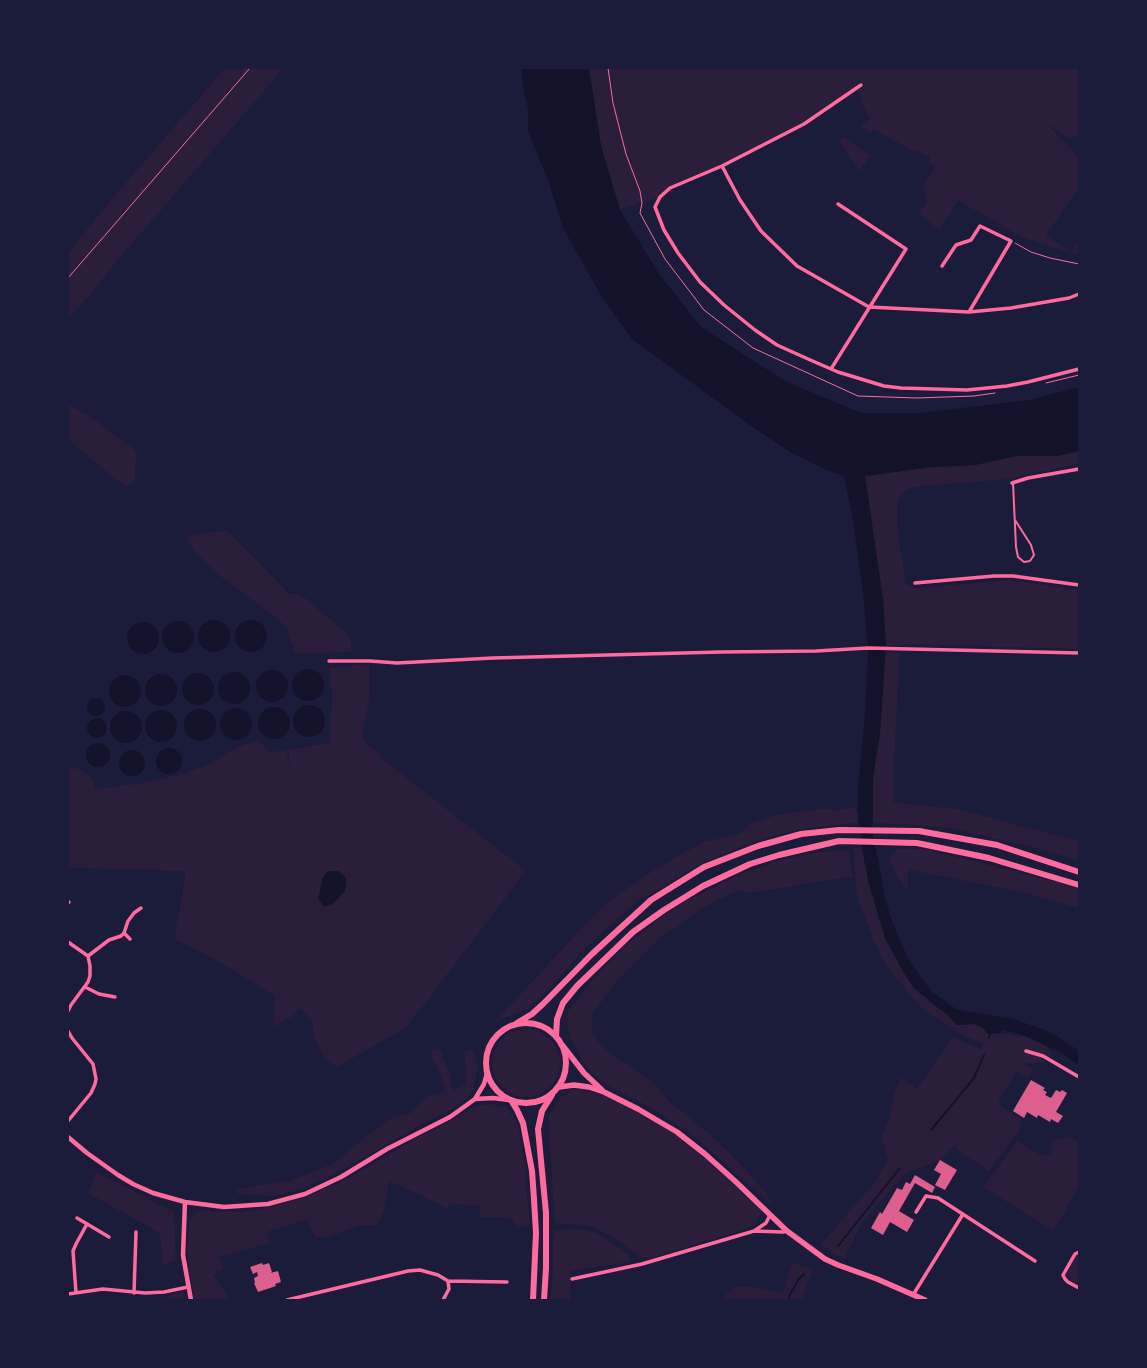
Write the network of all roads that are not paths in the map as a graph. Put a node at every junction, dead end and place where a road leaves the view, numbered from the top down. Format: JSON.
{"nodes":[{"id":1,"x":861,"y":86,"type":"dead end"},
{"id":2,"x":722,"y":166,"type":"junction"},
{"id":3,"x":838,"y":204,"type":"dead end"},
{"id":4,"x":942,"y":266,"type":"dead end"},
{"id":5,"x":1079,"y":294,"type":"edge"},
{"id":6,"x":869,"y":307,"type":"junction"},
{"id":7,"x":969,"y":312,"type":"junction"},
{"id":8,"x":831,"y":369,"type":"junction"},
{"id":9,"x":1079,"y":369,"type":"edge"},
{"id":10,"x":1079,"y":469,"type":"edge"},
{"id":11,"x":1012,"y":483,"type":"joint"},
{"id":12,"x":1015,"y":520,"type":"junction"},
{"id":13,"x":915,"y":583,"type":"dead end"},
{"id":14,"x":1079,"y":585,"type":"edge"},
{"id":15,"x":1079,"y":653,"type":"edge"},
{"id":16,"x":329,"y":661,"type":"dead end"},
{"id":17,"x":1079,"y":872,"type":"edge"},
{"id":18,"x":1079,"y":885,"type":"edge"},
{"id":19,"x":141,"y":908,"type":"dead end"},
{"id":20,"x":124,"y":933,"type":"junction"},
{"id":21,"x":130,"y":939,"type":"dead end"},
{"id":22,"x":68,"y":942,"type":"edge"},
{"id":23,"x":88,"y":956,"type":"junction"},
{"id":24,"x":85,"y":987,"type":"junction"},
{"id":25,"x":115,"y":997,"type":"dead end"},
{"id":26,"x":68,"y":1012,"type":"edge"},
{"id":27,"x":518,"y":1023,"type":"junction"},
{"id":28,"x":68,"y":1031,"type":"edge"},
{"id":29,"x":556,"y":1036,"type":"junction"},
{"id":30,"x":563,"y":1046,"type":"junction"},
{"id":31,"x":1026,"y":1051,"type":"dead end"},
{"id":32,"x":487,"y":1073,"type":"junction"},
{"id":33,"x":1079,"y":1077,"type":"edge"},
{"id":34,"x":559,"y":1087,"type":"junction"},
{"id":35,"x":604,"y":1092,"type":"junction"},
{"id":36,"x":553,"y":1094,"type":"junction"},
{"id":37,"x":475,"y":1099,"type":"junction"},
{"id":38,"x":510,"y":1100,"type":"junction"},
{"id":39,"x":68,"y":1121,"type":"edge"},
{"id":40,"x":68,"y":1137,"type":"edge"},
{"id":41,"x":185,"y":1202,"type":"junction"},
{"id":42,"x":916,"y":1212,"type":"dead end"},
{"id":43,"x":963,"y":1214,"type":"junction"},
{"id":44,"x":770,"y":1215,"type":"junction"},
{"id":45,"x":77,"y":1218,"type":"dead end"},
{"id":46,"x":87,"y":1224,"type":"junction"},
{"id":47,"x":754,"y":1231,"type":"junction"},
{"id":48,"x":787,"y":1231,"type":"junction"},
{"id":49,"x":136,"y":1232,"type":"dead end"},
{"id":50,"x":109,"y":1237,"type":"dead end"},
{"id":51,"x":1079,"y":1252,"type":"edge"},
{"id":52,"x":1035,"y":1261,"type":"dead end"},
{"id":53,"x":572,"y":1279,"type":"dead end"},
{"id":54,"x":448,"y":1282,"type":"junction"},
{"id":55,"x":507,"y":1282,"type":"dead end"},
{"id":56,"x":188,"y":1287,"type":"junction"},
{"id":57,"x":1079,"y":1288,"type":"edge"},
{"id":58,"x":76,"y":1293,"type":"junction"},
{"id":59,"x":134,"y":1293,"type":"junction"},
{"id":60,"x":68,"y":1294,"type":"edge"},
{"id":61,"x":913,"y":1295,"type":"junction"},
{"id":62,"x":191,"y":1300,"type":"edge"},
{"id":63,"x":287,"y":1300,"type":"edge"},
{"id":64,"x":443,"y":1300,"type":"edge"},
{"id":65,"x":533,"y":1300,"type":"edge"},
{"id":66,"x":544,"y":1300,"type":"edge"},
{"id":67,"x":925,"y":1300,"type":"edge"}],
"edges":[{"from":1,"to":2,"type":"street"},
{"from":2,"to":6,"type":"street"},
{"from":2,"to":8,"type":"street"},
{"from":3,"to":6,"type":"street"},
{"from":4,"to":7,"type":"street"},
{"from":5,"to":7,"type":"street"},
{"from":6,"to":7,"type":"street"},
{"from":6,"to":8,"type":"street"},
{"from":8,"to":9,"type":"street"},
{"from":10,"to":11,"type":"street"},
{"from":11,"to":12,"type":"lane"},
{"from":12,"to":12,"type":"lane"},
{"from":13,"to":14,"type":"street"},
{"from":15,"to":16,"type":"street"},
{"from":17,"to":27,"type":"highway"},
{"from":18,"to":29,"type":"highway"},
{"from":19,"to":20,"type":"street"},
{"from":20,"to":21,"type":"street"},
{"from":20,"to":23,"type":"street"},
{"from":22,"to":23,"type":"street"},
{"from":23,"to":24,"type":"street"},
{"from":24,"to":25,"type":"street"},
{"from":24,"to":26,"type":"street"},
{"from":27,"to":29,"type":"highway"},
{"from":27,"to":32,"type":"highway"},
{"from":28,"to":39,"type":"street"},
{"from":29,"to":30,"type":"highway"},
{"from":30,"to":34,"type":"highway"},
{"from":30,"to":35,"type":"main road"},
{"from":31,"to":33,"type":"street"},
{"from":32,"to":37,"type":"street"},
{"from":32,"to":38,"type":"highway"},
{"from":34,"to":35,"type":"main road"},
{"from":34,"to":36,"type":"highway"},
{"from":35,"to":44,"type":"main road"},
{"from":36,"to":38,"type":"highway"},
{"from":36,"to":66,"type":"highway"},
{"from":37,"to":38,"type":"street"},
{"from":37,"to":41,"type":"street"},
{"from":38,"to":65,"type":"highway"},
{"from":40,"to":41,"type":"street"},
{"from":41,"to":56,"type":"street"},
{"from":42,"to":43,"type":"street"},
{"from":43,"to":52,"type":"street"},
{"from":43,"to":61,"type":"street"},
{"from":44,"to":47,"type":"street"},
{"from":44,"to":48,"type":"main road"},
{"from":45,"to":46,"type":"street"},
{"from":46,"to":50,"type":"street"},
{"from":46,"to":58,"type":"street"},
{"from":47,"to":48,"type":"street"},
{"from":47,"to":53,"type":"street"},
{"from":48,"to":61,"type":"main road"},
{"from":49,"to":59,"type":"street"},
{"from":51,"to":57,"type":"street"},
{"from":54,"to":55,"type":"street"},
{"from":54,"to":63,"type":"street"},
{"from":54,"to":64,"type":"street"},
{"from":56,"to":59,"type":"street"},
{"from":56,"to":62,"type":"street"},
{"from":58,"to":59,"type":"street"},
{"from":58,"to":60,"type":"street"},
{"from":61,"to":67,"type":"main road"}]}
